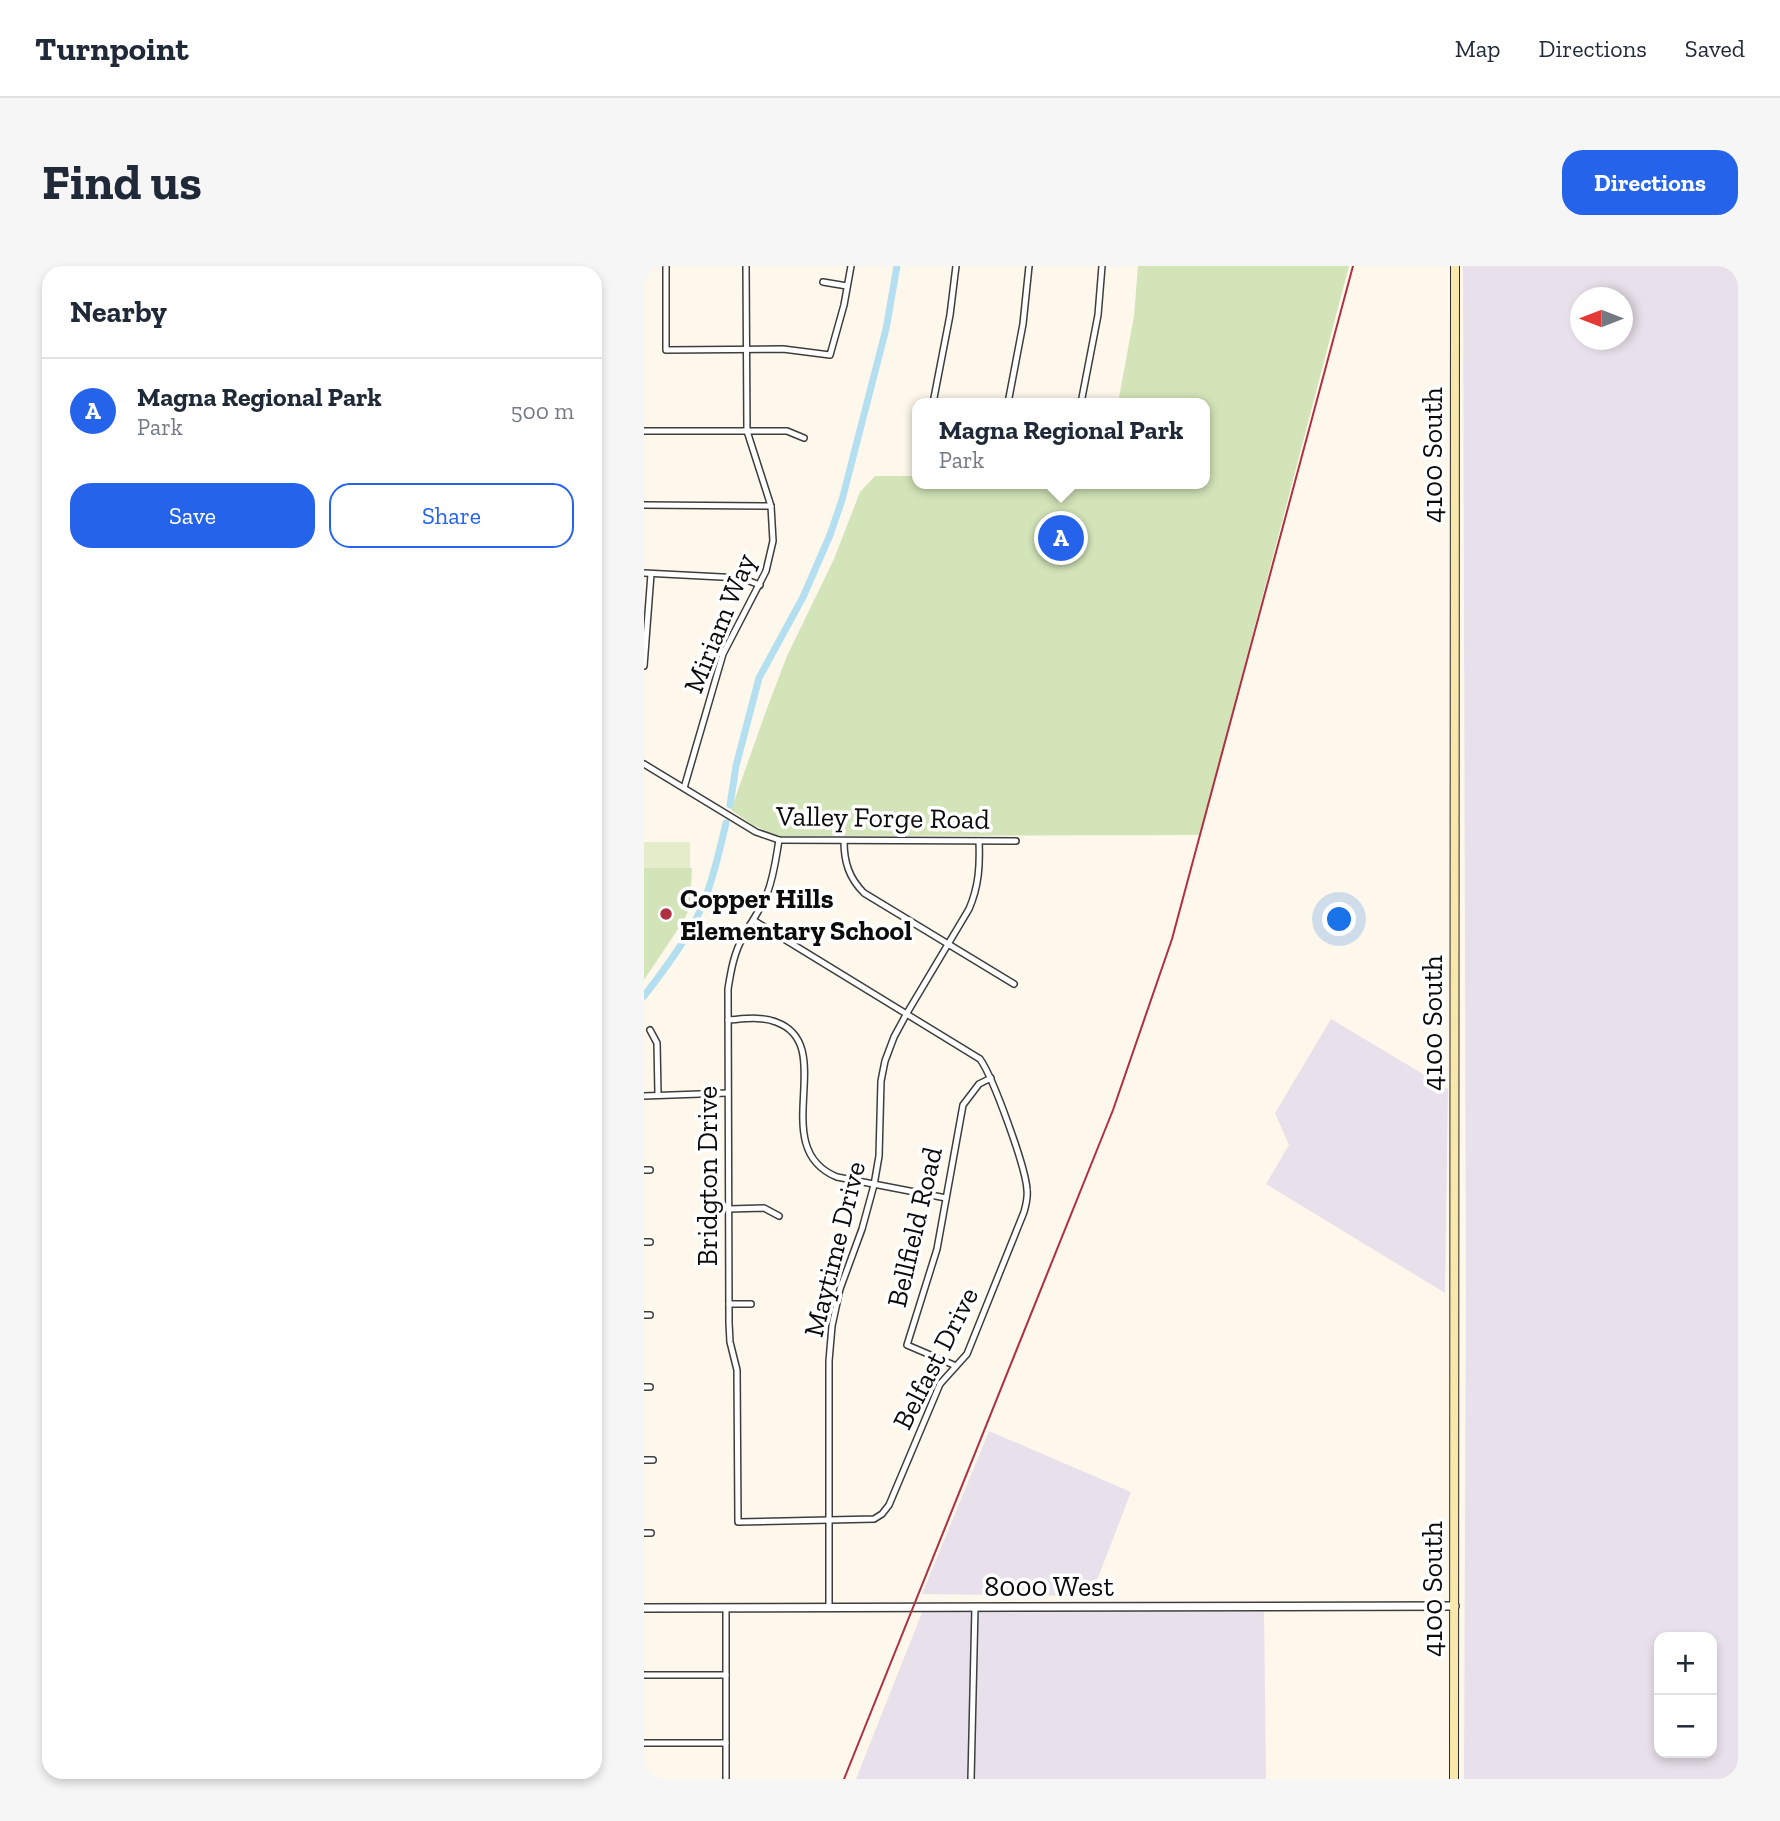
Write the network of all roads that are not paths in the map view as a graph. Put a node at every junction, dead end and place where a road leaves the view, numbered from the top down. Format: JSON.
{"nodes":[{"id":1,"x":666,"y":266,"type":"edge"},
{"id":2,"x":746,"y":266,"type":"edge"},
{"id":3,"x":850,"y":266,"type":"edge"},
{"id":4,"x":956,"y":266,"type":"edge"},
{"id":5,"x":1029,"y":266,"type":"edge"},
{"id":6,"x":1102,"y":266,"type":"edge"},
{"id":7,"x":1455,"y":266,"type":"edge"},
{"id":8,"x":823,"y":282,"type":"dead end"},
{"id":9,"x":847,"y":286,"type":"junction"},
{"id":10,"x":746,"y":349,"type":"junction"},
{"id":11,"x":934,"y":398,"type":"edge"},
{"id":12,"x":1008,"y":398,"type":"edge"},
{"id":13,"x":1083,"y":398,"type":"edge"},
{"id":14,"x":644,"y":430,"type":"edge"},
{"id":15,"x":747,"y":431,"type":"junction"},
{"id":16,"x":804,"y":438,"type":"dead end"},
{"id":17,"x":644,"y":505,"type":"edge"},
{"id":18,"x":771,"y":506,"type":"junction"},
{"id":19,"x":647,"y":574,"type":"edge"},
{"id":20,"x":760,"y":585,"type":"junction"},
{"id":21,"x":644,"y":666,"type":"edge"},
{"id":22,"x":644,"y":764,"type":"edge"},
{"id":23,"x":684,"y":788,"type":"junction"},
{"id":24,"x":779,"y":840,"type":"junction"},
{"id":25,"x":844,"y":841,"type":"junction"},
{"id":26,"x":979,"y":841,"type":"junction"},
{"id":27,"x":1016,"y":841,"type":"dead end"},
{"id":28,"x":753,"y":920,"type":"junction"},
{"id":29,"x":948,"y":944,"type":"junction"},
{"id":30,"x":1014,"y":984,"type":"dead end"},
{"id":31,"x":907,"y":1013,"type":"junction"},
{"id":32,"x":728,"y":1020,"type":"junction"},
{"id":33,"x":650,"y":1030,"type":"dead end"},
{"id":34,"x":990,"y":1078,"type":"junction"},
{"id":35,"x":728,"y":1093,"type":"junction"},
{"id":36,"x":658,"y":1094,"type":"junction"},
{"id":37,"x":644,"y":1096,"type":"edge"},
{"id":38,"x":874,"y":1185,"type":"junction"},
{"id":39,"x":946,"y":1198,"type":"junction"},
{"id":40,"x":729,"y":1209,"type":"junction"},
{"id":41,"x":779,"y":1216,"type":"dead end"},
{"id":42,"x":729,"y":1304,"type":"junction"},
{"id":43,"x":751,"y":1304,"type":"dead end"},
{"id":44,"x":956,"y":1366,"type":"junction"},
{"id":45,"x":644,"y":1460,"type":"edge"},
{"id":46,"x":653,"y":1460,"type":"dead end"},
{"id":47,"x":738,"y":1521,"type":"joint"},
{"id":48,"x":829,"y":1521,"type":"junction"},
{"id":49,"x":1455,"y":1606,"type":"junction"},
{"id":50,"x":975,"y":1607,"type":"junction"},
{"id":51,"x":644,"y":1608,"type":"edge"},
{"id":52,"x":726,"y":1608,"type":"junction"},
{"id":53,"x":829,"y":1608,"type":"junction"},
{"id":54,"x":644,"y":1675,"type":"edge"},
{"id":55,"x":726,"y":1675,"type":"junction"},
{"id":56,"x":644,"y":1743,"type":"edge"},
{"id":57,"x":726,"y":1743,"type":"junction"},
{"id":58,"x":726,"y":1779,"type":"edge"},
{"id":59,"x":971,"y":1779,"type":"edge"},
{"id":60,"x":1454,"y":1779,"type":"edge"}],
"edges":[{"from":1,"to":10,"type":"street"},
{"from":2,"to":10,"type":"street","name":"Miriam Way"},
{"from":3,"to":9,"type":"street"},
{"from":4,"to":11,"type":"street"},
{"from":5,"to":12,"type":"street"},
{"from":6,"to":13,"type":"street"},
{"from":7,"to":49,"type":"main road","name":"4100 South"},
{"from":8,"to":9,"type":"street"},
{"from":9,"to":10,"type":"street"},
{"from":10,"to":15,"type":"street","name":"Miriam Way"},
{"from":14,"to":15,"type":"street"},
{"from":15,"to":16,"type":"street"},
{"from":15,"to":18,"type":"street","name":"Miriam Way"},
{"from":17,"to":18,"type":"street"},
{"from":18,"to":20,"type":"street","name":"Miriam Way"},
{"from":19,"to":20,"type":"street"},
{"from":19,"to":21,"type":"street"},
{"from":20,"to":23,"type":"street","name":"Miriam Way"},
{"from":22,"to":23,"type":"street","name":"Valley Forge Road"},
{"from":23,"to":24,"type":"street","name":"Valley Forge Road"},
{"from":24,"to":25,"type":"street","name":"Valley Forge Road"},
{"from":24,"to":28,"type":"street","name":"Bridgton Drive"},
{"from":25,"to":26,"type":"street","name":"Valley Forge Road"},
{"from":25,"to":29,"type":"street"},
{"from":26,"to":27,"type":"street","name":"Valley Forge Road"},
{"from":26,"to":29,"type":"street","name":"Maytime Drive"},
{"from":28,"to":31,"type":"street"},
{"from":28,"to":32,"type":"street","name":"Bridgton Drive"},
{"from":29,"to":30,"type":"street"},
{"from":29,"to":31,"type":"street","name":"Maytime Drive"},
{"from":31,"to":34,"type":"street"},
{"from":31,"to":38,"type":"street","name":"Maytime Drive"},
{"from":32,"to":35,"type":"street","name":"Bridgton Drive"},
{"from":32,"to":38,"type":"street"},
{"from":33,"to":36,"type":"street"},
{"from":34,"to":39,"type":"street","name":"Bellfield Road"},
{"from":34,"to":44,"type":"street","name":"Belfast Drive"},
{"from":35,"to":36,"type":"street"},
{"from":35,"to":40,"type":"street","name":"Bridgton Drive"},
{"from":36,"to":37,"type":"street"},
{"from":38,"to":39,"type":"street"},
{"from":38,"to":48,"type":"street","name":"Maytime Drive"},
{"from":39,"to":44,"type":"street","name":"Bellfield Road"},
{"from":40,"to":41,"type":"street"},
{"from":40,"to":42,"type":"street","name":"Bridgton Drive"},
{"from":42,"to":43,"type":"street"},
{"from":42,"to":47,"type":"street","name":"Bridgton Drive"},
{"from":44,"to":48,"type":"street","name":"Belfast Drive"},
{"from":45,"to":46,"type":"street"},
{"from":47,"to":48,"type":"street","name":"Belfast Drive"},
{"from":48,"to":53,"type":"street","name":"Maytime Drive"},
{"from":49,"to":50,"type":"street","name":"8000 West"},
{"from":49,"to":60,"type":"main road","name":"4100 South"},
{"from":50,"to":53,"type":"street","name":"8000 West"},
{"from":50,"to":59,"type":"street"},
{"from":51,"to":52,"type":"street","name":"8000 West"},
{"from":52,"to":53,"type":"street","name":"8000 West"},
{"from":52,"to":55,"type":"street"},
{"from":54,"to":55,"type":"street"},
{"from":55,"to":57,"type":"street"},
{"from":56,"to":57,"type":"street"},
{"from":57,"to":58,"type":"street"}]}
